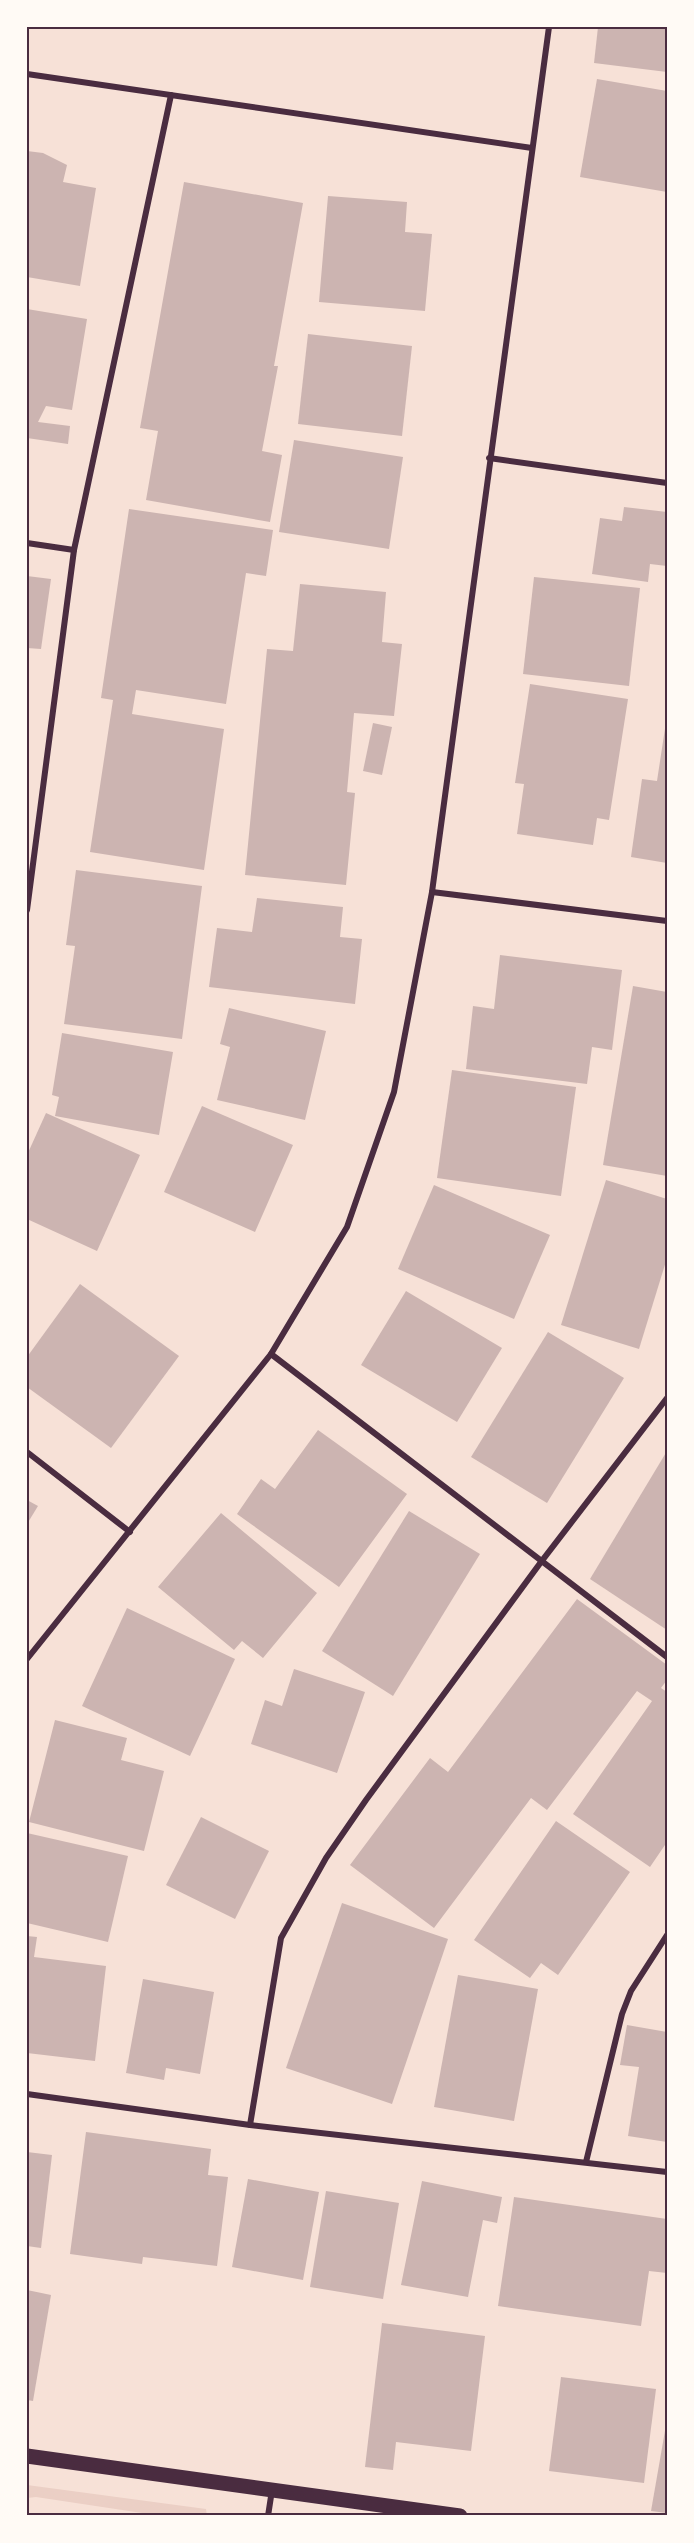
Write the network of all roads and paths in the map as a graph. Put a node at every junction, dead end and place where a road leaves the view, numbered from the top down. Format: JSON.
{"nodes":[{"id":1,"x":549,"y":27,"type":"edge"},
{"id":2,"x":27,"y":74,"type":"edge"},
{"id":3,"x":171,"y":95,"type":"junction"},
{"id":4,"x":532,"y":148,"type":"junction"},
{"id":5,"x":489,"y":458,"type":"junction"},
{"id":6,"x":667,"y":483,"type":"edge"},
{"id":7,"x":27,"y":543,"type":"edge"},
{"id":8,"x":75,"y":550,"type":"junction"},
{"id":9,"x":432,"y":892,"type":"junction"},
{"id":10,"x":27,"y":910,"type":"edge"},
{"id":11,"x":667,"y":921,"type":"edge"},
{"id":12,"x":271,"y":1354,"type":"junction"},
{"id":13,"x":667,"y":1398,"type":"edge"},
{"id":14,"x":27,"y":1452,"type":"edge"},
{"id":15,"x":130,"y":1532,"type":"junction"},
{"id":16,"x":541,"y":1562,"type":"junction"},
{"id":17,"x":667,"y":1657,"type":"edge"},
{"id":18,"x":27,"y":1659,"type":"edge"},
{"id":19,"x":667,"y":1935,"type":"edge"},
{"id":20,"x":27,"y":2094,"type":"edge"},
{"id":21,"x":250,"y":2125,"type":"junction"},
{"id":22,"x":586,"y":2162,"type":"junction"},
{"id":23,"x":667,"y":2172,"type":"edge"},
{"id":24,"x":27,"y":2456,"type":"edge"},
{"id":25,"x":272,"y":2490,"type":"junction"},
{"id":26,"x":268,"y":2516,"type":"edge"},
{"id":27,"x":460,"y":2516,"type":"edge"}],
"edges":[{"from":1,"to":4,"type":"street"},
{"from":2,"to":3,"type":"street"},
{"from":3,"to":4,"type":"street"},
{"from":3,"to":8,"type":"street"},
{"from":4,"to":5,"type":"street"},
{"from":5,"to":6,"type":"street"},
{"from":5,"to":9,"type":"street"},
{"from":7,"to":8,"type":"street"},
{"from":8,"to":10,"type":"street"},
{"from":9,"to":11,"type":"street"},
{"from":9,"to":12,"type":"street"},
{"from":12,"to":15,"type":"street"},
{"from":12,"to":16,"type":"street"},
{"from":13,"to":16,"type":"street"},
{"from":14,"to":15,"type":"street"},
{"from":15,"to":18,"type":"street"},
{"from":16,"to":17,"type":"street"},
{"from":16,"to":21,"type":"street"},
{"from":19,"to":22,"type":"street"},
{"from":20,"to":21,"type":"street"},
{"from":21,"to":22,"type":"street"},
{"from":22,"to":23,"type":"street"},
{"from":24,"to":25,"type":"main road"},
{"from":25,"to":26,"type":"street"},
{"from":25,"to":27,"type":"main road"}]}
